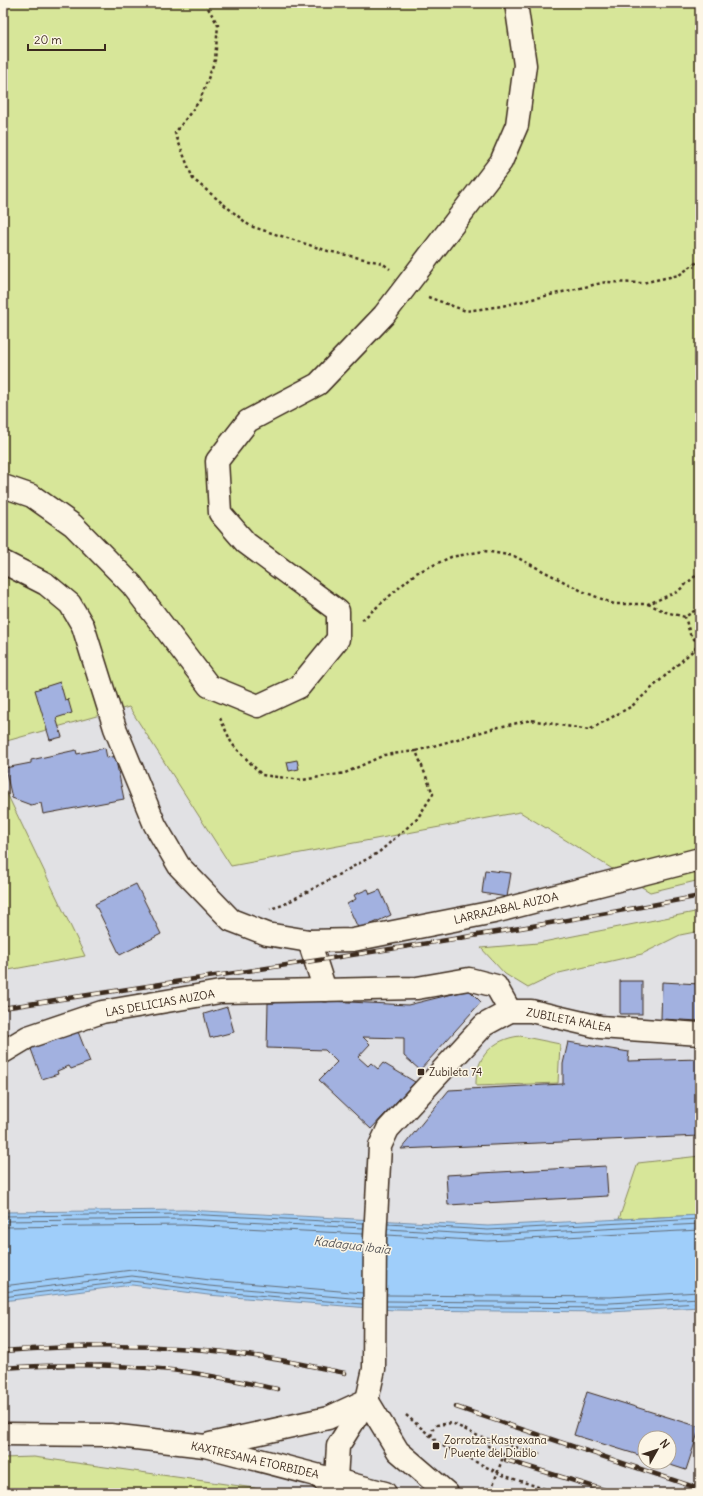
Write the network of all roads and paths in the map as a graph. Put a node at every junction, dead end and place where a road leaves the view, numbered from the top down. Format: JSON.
{"nodes":[{"id":1,"x":205,"y":3,"type":"edge"},
{"id":2,"x":516,"y":3,"type":"edge"},
{"id":3,"x":700,"y":260,"type":"edge"},
{"id":4,"x":410,"y":282,"type":"junction"},
{"id":5,"x":3,"y":486,"type":"edge"},
{"id":6,"x":3,"y":562,"type":"edge"},
{"id":7,"x":700,"y":572,"type":"edge"},
{"id":8,"x":648,"y":604,"type":"junction"},
{"id":9,"x":700,"y":607,"type":"edge"},
{"id":10,"x":685,"y":617,"type":"junction"},
{"id":11,"x":338,"y":639,"type":"junction"},
{"id":12,"x":217,"y":690,"type":"junction"},
{"id":13,"x":416,"y":750,"type":"junction"},
{"id":14,"x":700,"y":859,"type":"edge"},
{"id":15,"x":268,"y":910,"type":"dead end"},
{"id":16,"x":309,"y":941,"type":"junction"},
{"id":17,"x":325,"y":990,"type":"junction"},
{"id":18,"x":510,"y":1011,"type":"junction"},
{"id":19,"x":700,"y":1034,"type":"edge"},
{"id":20,"x":3,"y":1052,"type":"edge"},
{"id":21,"x":367,"y":1400,"type":"junction"},
{"id":22,"x":403,"y":1412,"type":"dead end"},
{"id":23,"x":3,"y":1434,"type":"edge"},
{"id":24,"x":431,"y":1436,"type":"junction"},
{"id":25,"x":490,"y":1439,"type":"junction"},
{"id":26,"x":205,"y":1446,"type":"junction"},
{"id":27,"x":540,"y":1454,"type":"dead end"},
{"id":28,"x":498,"y":1473,"type":"junction"},
{"id":29,"x":336,"y":1486,"type":"edge"},
{"id":30,"x":385,"y":1493,"type":"edge"},
{"id":31,"x":447,"y":1493,"type":"edge"},
{"id":32,"x":499,"y":1493,"type":"edge"},
{"id":33,"x":557,"y":1493,"type":"edge"}],
"edges":[{"from":1,"to":4,"type":"path"},
{"from":2,"to":4,"type":"street"},
{"from":3,"to":4,"type":"path"},
{"from":4,"to":11,"type":"street"},
{"from":5,"to":12,"type":"street"},
{"from":6,"to":16,"type":"street","name":"LARRAZABAL AUZOA"},
{"from":7,"to":8,"type":"path"},
{"from":8,"to":10,"type":"path"},
{"from":8,"to":11,"type":"path"},
{"from":9,"to":10,"type":"path"},
{"from":10,"to":13,"type":"path"},
{"from":11,"to":12,"type":"street"},
{"from":12,"to":13,"type":"path"},
{"from":13,"to":15,"type":"path"},
{"from":14,"to":16,"type":"street","name":"LARRAZABAL AUZOA"},
{"from":16,"to":17,"type":"street"},
{"from":17,"to":18,"type":"street","name":"LAS DELICIAS AUZOA"},
{"from":17,"to":20,"type":"street","name":"LAS DELICIAS AUZOA"},
{"from":18,"to":19,"type":"street","name":"ZUBILETA KALEA"},
{"from":18,"to":21,"type":"street"},
{"from":21,"to":26,"type":"street"},
{"from":21,"to":29,"type":"street"},
{"from":21,"to":31,"type":"street"},
{"from":22,"to":24,"type":"path"},
{"from":23,"to":26,"type":"street","name":"KAXTRESANA ETORBIDEA"},
{"from":24,"to":25,"type":"path"},
{"from":24,"to":28,"type":"path"},
{"from":25,"to":27,"type":"path"},
{"from":25,"to":28,"type":"path"},
{"from":26,"to":29,"type":"street","name":"KAXTRESANA ETORBIDEA"},
{"from":28,"to":32,"type":"path"},
{"from":28,"to":33,"type":"path"},
{"from":29,"to":30,"type":"street","name":"KAXTRESANA ETORBIDEA"}]}
